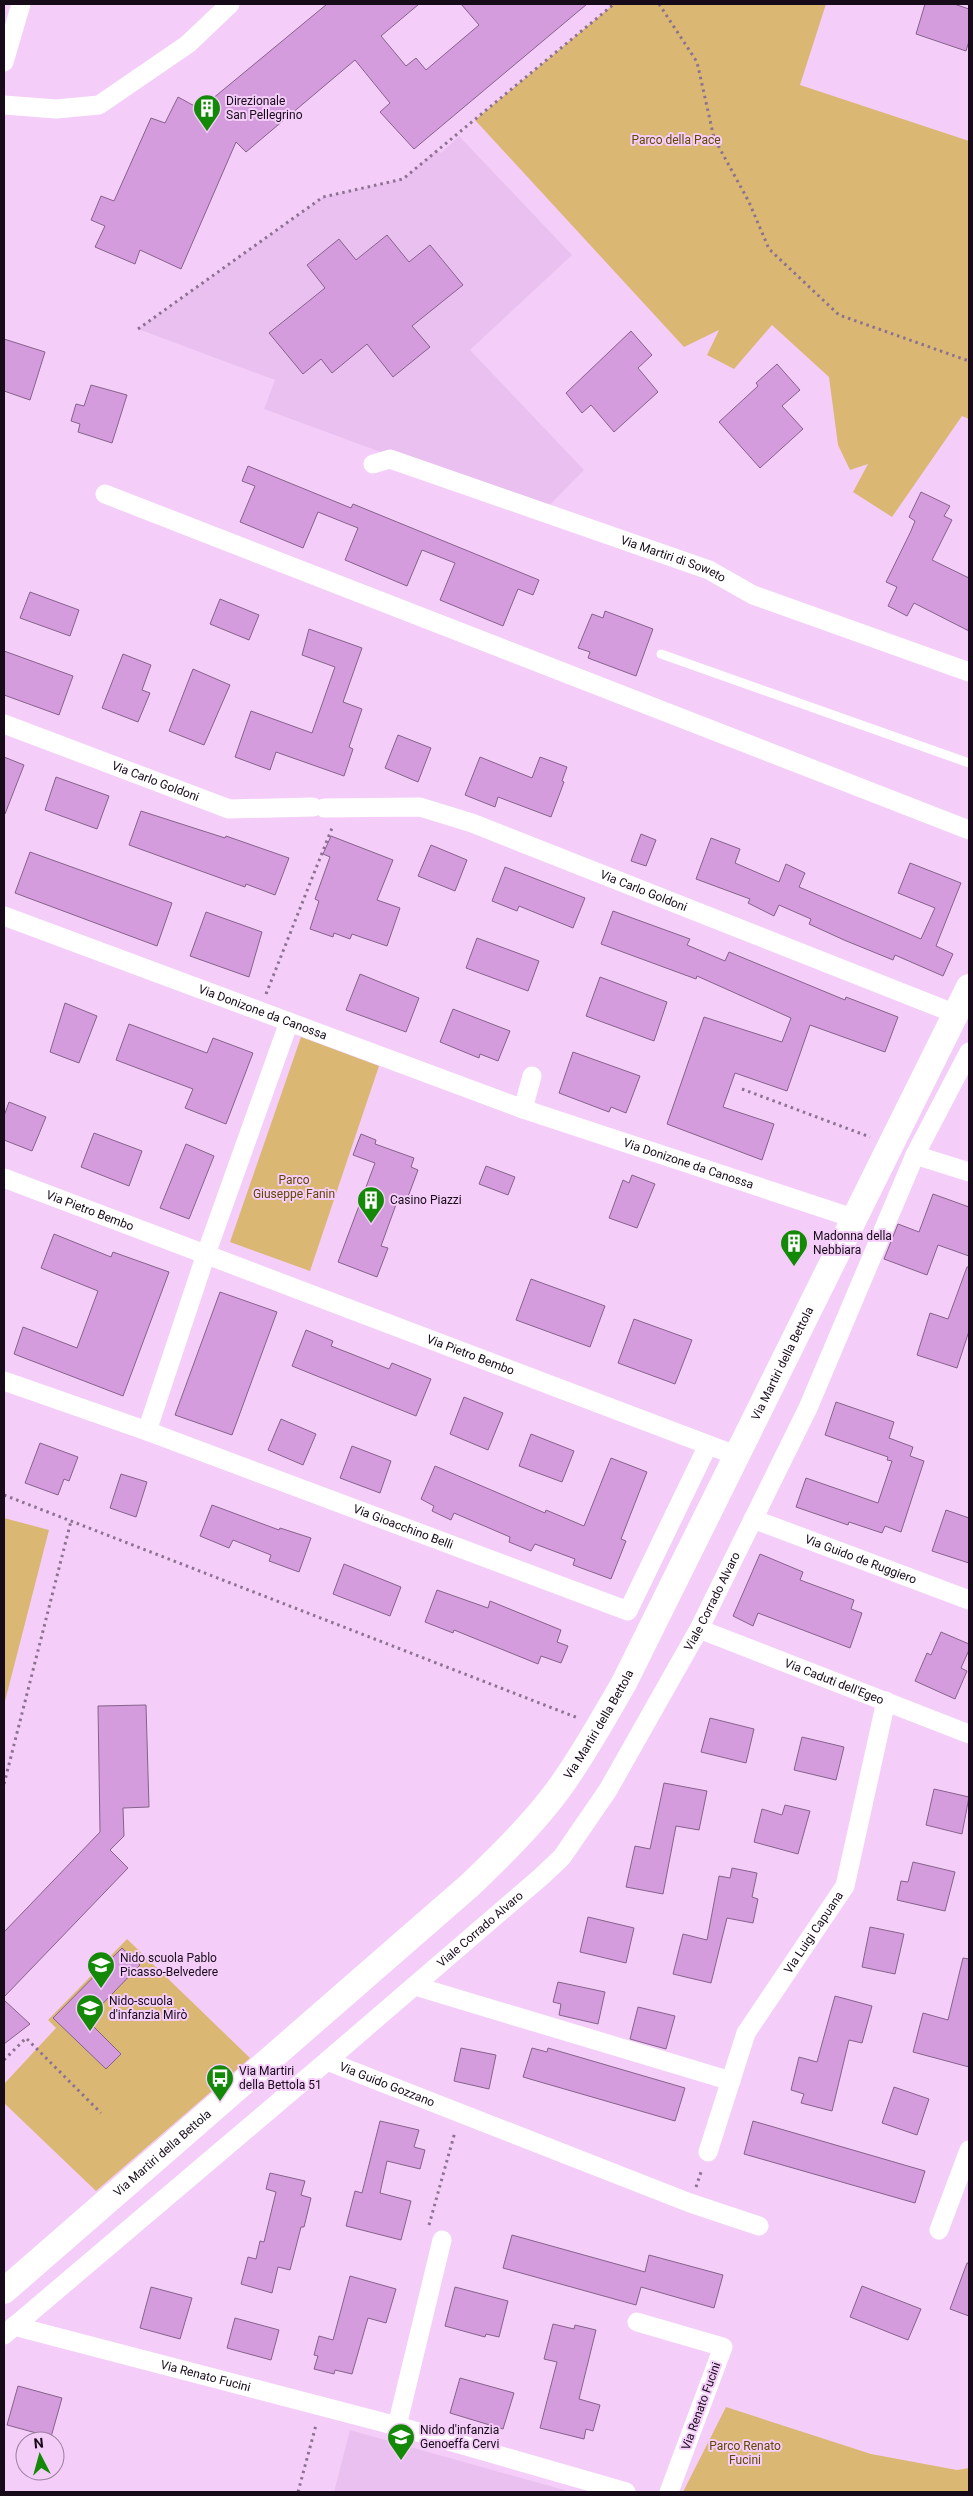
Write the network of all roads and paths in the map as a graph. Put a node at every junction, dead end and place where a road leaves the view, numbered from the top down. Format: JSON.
{"nodes":[{"id":1,"x":22,"y":4,"type":"edge"},
{"id":2,"x":230,"y":4,"type":"edge"},
{"id":3,"x":614,"y":4,"type":"edge"},
{"id":4,"x":659,"y":4,"type":"edge"},
{"id":5,"x":4,"y":62,"type":"edge"},
{"id":6,"x":4,"y":105,"type":"edge"},
{"id":7,"x":138,"y":329,"type":"dead end"},
{"id":8,"x":969,"y":361,"type":"edge"},
{"id":9,"x":373,"y":464,"type":"dead end"},
{"id":10,"x":105,"y":494,"type":"dead end"},
{"id":11,"x":661,"y":654,"type":"dead end"},
{"id":12,"x":969,"y":672,"type":"edge"},
{"id":13,"x":4,"y":724,"type":"edge"},
{"id":14,"x":969,"y":763,"type":"edge"},
{"id":15,"x":325,"y":808,"type":"junction"},
{"id":16,"x":969,"y":830,"type":"edge"},
{"id":17,"x":4,"y":916,"type":"edge"},
{"id":18,"x":969,"y":987,"type":"edge"},
{"id":19,"x":260,"y":1012,"type":"junction"},
{"id":20,"x":956,"y":1014,"type":"junction"},
{"id":21,"x":289,"y":1022,"type":"junction"},
{"id":22,"x":969,"y":1052,"type":"edge"},
{"id":23,"x":532,"y":1076,"type":"dead end"},
{"id":24,"x":742,"y":1089,"type":"dead end"},
{"id":25,"x":523,"y":1109,"type":"junction"},
{"id":26,"x":891,"y":1145,"type":"junction"},
{"id":27,"x":915,"y":1155,"type":"junction"},
{"id":28,"x":969,"y":1172,"type":"edge"},
{"id":29,"x":4,"y":1178,"type":"edge"},
{"id":30,"x":853,"y":1218,"type":"junction"},
{"id":31,"x":206,"y":1254,"type":"junction"},
{"id":32,"x":4,"y":1381,"type":"edge"},
{"id":33,"x":147,"y":1431,"type":"junction"},
{"id":34,"x":708,"y":1445,"type":"junction"},
{"id":35,"x":735,"y":1455,"type":"junction"},
{"id":36,"x":4,"y":1495,"type":"edge"},
{"id":37,"x":753,"y":1519,"type":"junction"},
{"id":38,"x":71,"y":1521,"type":"junction"},
{"id":39,"x":969,"y":1600,"type":"edge"},
{"id":40,"x":699,"y":1629,"type":"junction"},
{"id":41,"x":886,"y":1701,"type":"junction"},
{"id":42,"x":599,"y":1726,"type":"junction"},
{"id":43,"x":969,"y":1734,"type":"edge"},
{"id":44,"x":4,"y":1784,"type":"edge"},
{"id":45,"x":415,"y":1986,"type":"junction"},
{"id":46,"x":4,"y":2060,"type":"edge"},
{"id":47,"x":327,"y":2061,"type":"junction"},
{"id":48,"x":731,"y":2081,"type":"junction"},
{"id":49,"x":100,"y":2113,"type":"dead end"},
{"id":50,"x":456,"y":2127,"type":"dead end"},
{"id":51,"x":969,"y":2150,"type":"edge"},
{"id":52,"x":708,"y":2152,"type":"joint"},
{"id":53,"x":690,"y":2203,"type":"junction"},
{"id":54,"x":428,"y":2226,"type":"dead end"},
{"id":55,"x":759,"y":2226,"type":"dead end"},
{"id":56,"x":939,"y":2230,"type":"dead end"},
{"id":57,"x":442,"y":2240,"type":"dead end"},
{"id":58,"x":4,"y":2291,"type":"edge"},
{"id":59,"x":636,"y":2322,"type":"dead end"},
{"id":60,"x":9,"y":2330,"type":"edge"},
{"id":61,"x":321,"y":2406,"type":"junction"},
{"id":62,"x":397,"y":2426,"type":"junction"},
{"id":63,"x":298,"y":2492,"type":"edge"},
{"id":64,"x":626,"y":2492,"type":"edge"},
{"id":65,"x":669,"y":2492,"type":"edge"}],
"edges":[{"from":1,"to":5,"type":"street"},
{"from":2,"to":6,"type":"street"},
{"from":3,"to":7,"type":"path"},
{"from":4,"to":8,"type":"path"},
{"from":9,"to":12,"type":"street","name":"Via Martiri di Soweto"},
{"from":10,"to":16,"type":"street"},
{"from":11,"to":14,"type":"lane"},
{"from":13,"to":15,"type":"street","name":"Via Carlo Goldoni"},
{"from":15,"to":19,"type":"path"},
{"from":15,"to":20,"type":"street","name":"Via Carlo Goldoni"},
{"from":17,"to":19,"type":"street","name":"Via Donizone da Canossa"},
{"from":18,"to":20,"type":"main road","name":"Via Martiri della Bettola"},
{"from":19,"to":21,"type":"street","name":"Via Donizone da Canossa"},
{"from":20,"to":26,"type":"main road","name":"Via Martiri della Bettola"},
{"from":21,"to":25,"type":"street","name":"Via Donizone da Canossa"},
{"from":21,"to":31,"type":"street"},
{"from":22,"to":27,"type":"street","name":"Viale Corrado Alvaro"},
{"from":23,"to":25,"type":"street"},
{"from":24,"to":26,"type":"path"},
{"from":25,"to":30,"type":"street","name":"Via Donizone da Canossa"},
{"from":26,"to":30,"type":"main road","name":"Via Martiri della Bettola"},
{"from":27,"to":28,"type":"street"},
{"from":27,"to":37,"type":"street","name":"Viale Corrado Alvaro"},
{"from":29,"to":31,"type":"street","name":"Via Pietro Bembo"},
{"from":30,"to":35,"type":"main road","name":"Via Martiri della Bettola"},
{"from":31,"to":33,"type":"street"},
{"from":31,"to":34,"type":"street","name":"Via Pietro Bembo"},
{"from":32,"to":33,"type":"street","name":"Via Gioacchino Belli"},
{"from":33,"to":34,"type":"street","name":"Via Gioacchino Belli"},
{"from":34,"to":35,"type":"street","name":"Via Pietro Bembo"},
{"from":35,"to":42,"type":"main road","name":"Via Martiri della Bettola"},
{"from":36,"to":38,"type":"path"},
{"from":37,"to":39,"type":"street","name":"Via Guido de Ruggiero"},
{"from":37,"to":40,"type":"street","name":"Viale Corrado Alvaro"},
{"from":38,"to":42,"type":"path"},
{"from":38,"to":44,"type":"path"},
{"from":40,"to":41,"type":"street","name":"Via Caduti dell'Egeo"},
{"from":40,"to":45,"type":"street","name":"Viale Corrado Alvaro"},
{"from":41,"to":43,"type":"street","name":"Via Caduti dell'Egeo"},
{"from":41,"to":48,"type":"street","name":"Via Luigi Capuana"},
{"from":42,"to":58,"type":"main road","name":"Via Martiri della Bettola"},
{"from":45,"to":47,"type":"street","name":"Viale Corrado Alvaro"},
{"from":45,"to":48,"type":"street"},
{"from":46,"to":49,"type":"path"},
{"from":47,"to":53,"type":"street","name":"Via Guido Gozzano"},
{"from":47,"to":60,"type":"street","name":"Via Guido Gozzano"},
{"from":48,"to":52,"type":"street","name":"Via Luigi Capuana"},
{"from":50,"to":54,"type":"path"},
{"from":51,"to":56,"type":"street"},
{"from":52,"to":53,"type":"path"},
{"from":53,"to":55,"type":"street","name":"Via Guido Gozzano"},
{"from":57,"to":62,"type":"street"},
{"from":59,"to":65,"type":"street","name":"Via Renato Fucini"},
{"from":60,"to":61,"type":"street","name":"Via Renato Fucini"},
{"from":61,"to":62,"type":"street","name":"Via Renato Fucini"},
{"from":61,"to":63,"type":"path"},
{"from":62,"to":64,"type":"street","name":"Via Renato Fucini"}]}
